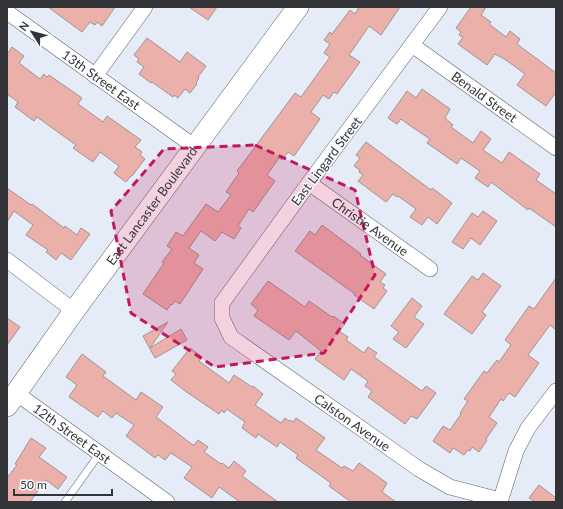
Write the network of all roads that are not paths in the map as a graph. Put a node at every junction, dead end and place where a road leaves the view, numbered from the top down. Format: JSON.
{"nodes":[{"id":1,"x":145,"y":7,"type":"edge"},
{"id":2,"x":298,"y":7,"type":"edge"},
{"id":3,"x":440,"y":7,"type":"edge"},
{"id":4,"x":7,"y":12,"type":"edge"},
{"id":5,"x":412,"y":45,"type":"junction"},
{"id":6,"x":95,"y":76,"type":"junction"},
{"id":7,"x":195,"y":148,"type":"junction"},
{"id":8,"x":556,"y":148,"type":"edge"},
{"id":9,"x":309,"y":183,"type":"junction"},
{"id":10,"x":7,"y":260,"type":"edge"},
{"id":11,"x":430,"y":269,"type":"dead end"},
{"id":12,"x":74,"y":311,"type":"junction"},
{"id":13,"x":222,"y":318,"type":"joint"},
{"id":14,"x":556,"y":391,"type":"edge"},
{"id":15,"x":12,"y":399,"type":"edge"},
{"id":16,"x":100,"y":453,"type":"junction"},
{"id":17,"x":500,"y":501,"type":"edge"},
{"id":18,"x":65,"y":502,"type":"edge"},
{"id":19,"x":167,"y":502,"type":"edge"}],
"edges":[{"from":1,"to":6,"type":"street"},
{"from":2,"to":7,"type":"main road","name":"East Lancaster Boulevard"},
{"from":3,"to":5,"type":"street","name":"East Lingard Street"},
{"from":4,"to":6,"type":"street","name":"13th Street East"},
{"from":5,"to":8,"type":"street","name":"Benald Street"},
{"from":5,"to":9,"type":"street","name":"East Lingard Street"},
{"from":6,"to":7,"type":"street","name":"13th Street East"},
{"from":7,"to":12,"type":"main road","name":"East Lancaster Boulevard"},
{"from":9,"to":11,"type":"street","name":"Christie Avenue"},
{"from":9,"to":13,"type":"street","name":"East Lingard Street"},
{"from":10,"to":12,"type":"street"},
{"from":12,"to":15,"type":"main road","name":"East Lancaster Boulevard"},
{"from":13,"to":17,"type":"street","name":"Calston Avenue"},
{"from":14,"to":17,"type":"street"},
{"from":15,"to":16,"type":"street","name":"12th Street East"},
{"from":16,"to":18,"type":"lane"},
{"from":16,"to":19,"type":"street","name":"12th Street East"}]}
